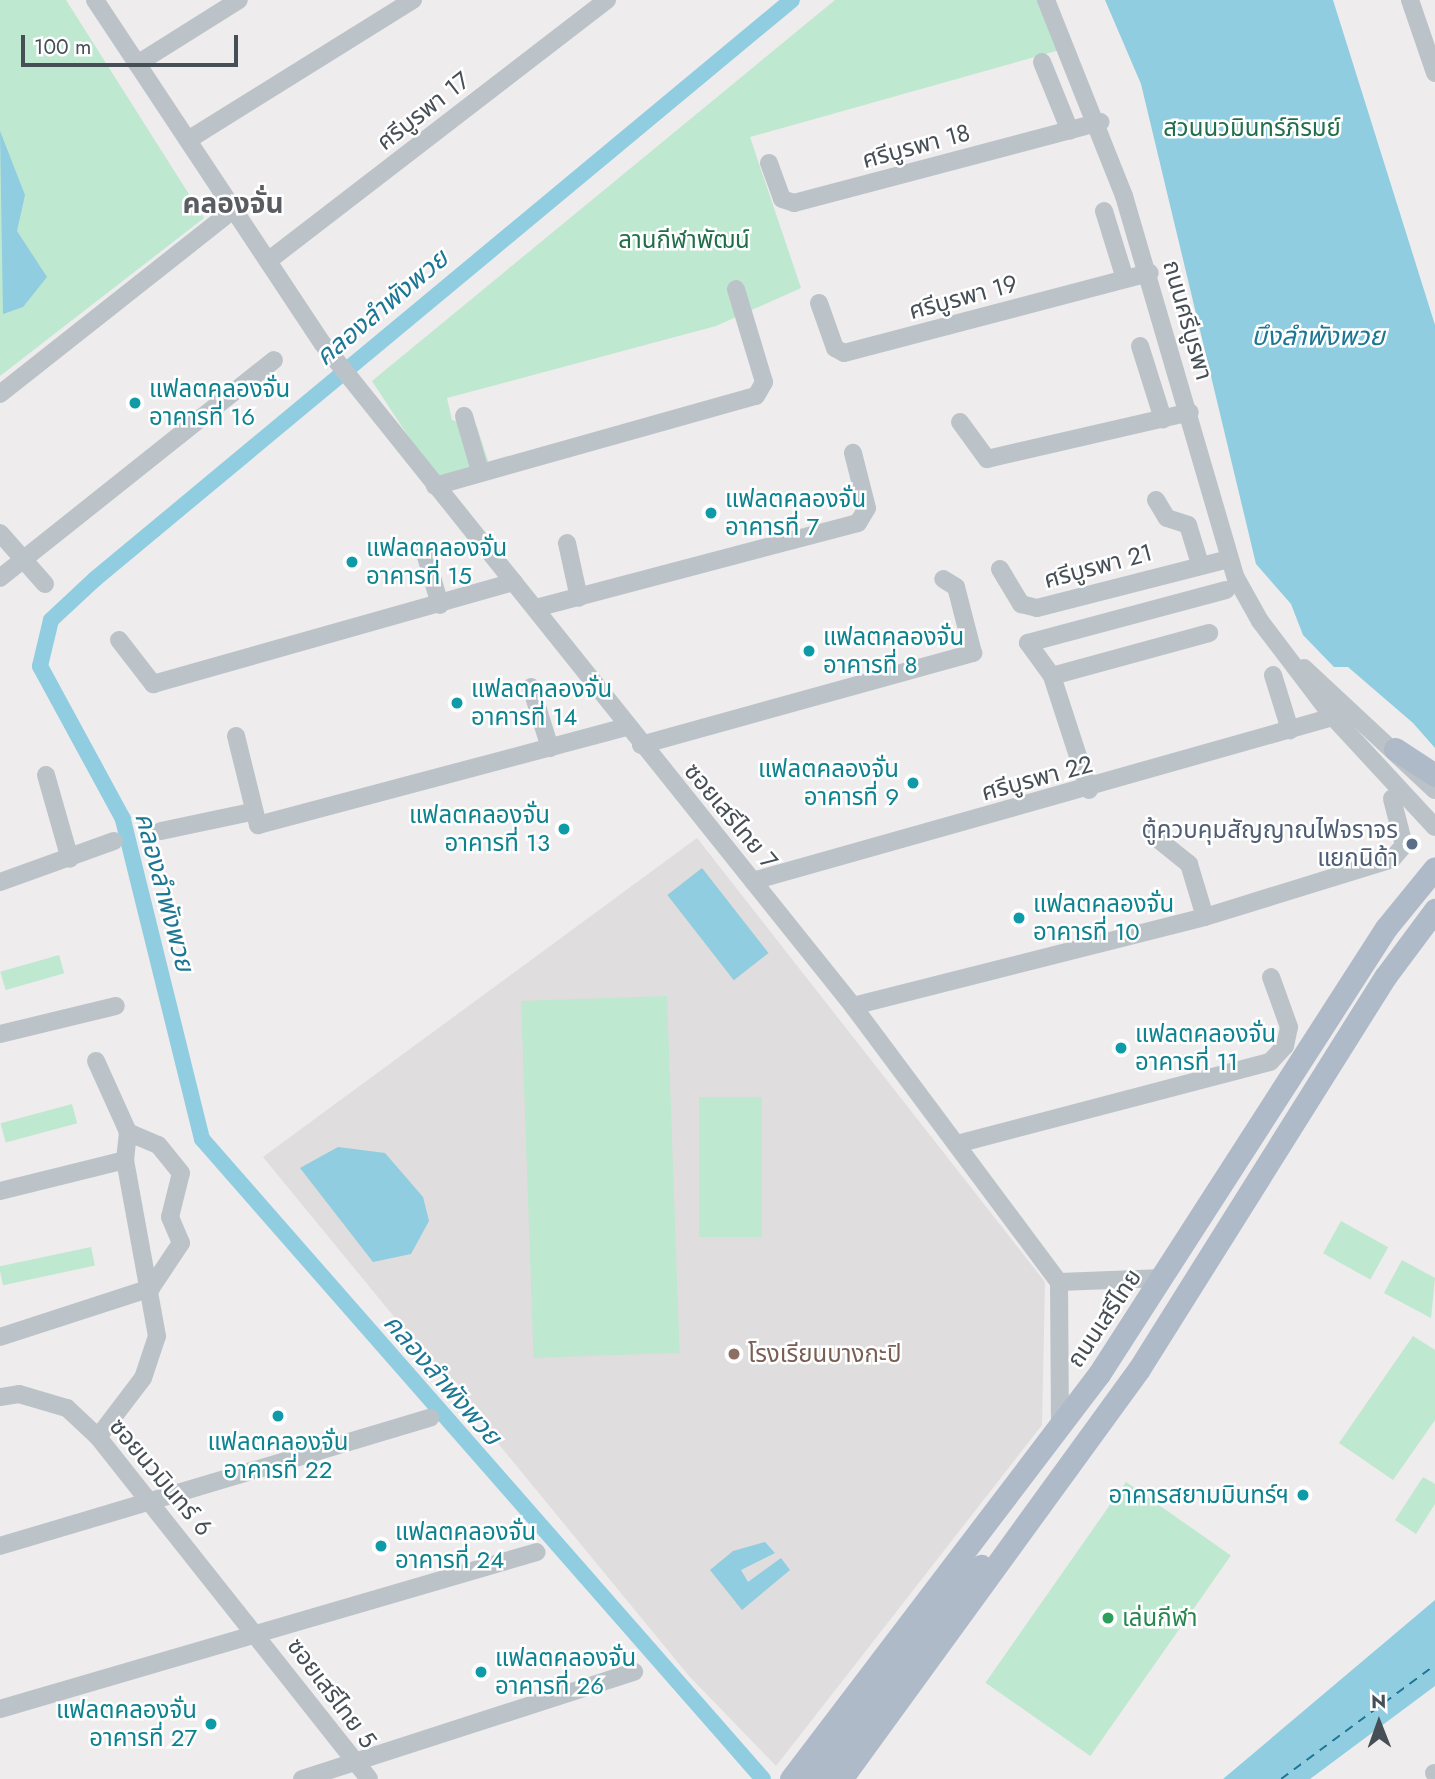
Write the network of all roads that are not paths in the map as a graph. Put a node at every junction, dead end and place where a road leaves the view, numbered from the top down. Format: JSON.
{"nodes":[{"id":1,"x":95,"y":0,"type":"edge"},
{"id":2,"x":239,"y":0,"type":"edge"},
{"id":3,"x":413,"y":0,"type":"edge"},
{"id":4,"x":607,"y":0,"type":"edge"},
{"id":5,"x":1046,"y":0,"type":"edge"},
{"id":6,"x":1410,"y":0,"type":"edge"},
{"id":7,"x":1042,"y":62,"type":"dead end"},
{"id":8,"x":137,"y":64,"type":"junction"},
{"id":9,"x":1435,"y":73,"type":"edge"},
{"id":10,"x":1100,"y":122,"type":"junction"},
{"id":11,"x":1070,"y":131,"type":"junction"},
{"id":12,"x":188,"y":140,"type":"junction"},
{"id":13,"x":769,"y":163,"type":"dead end"},
{"id":14,"x":233,"y":209,"type":"junction"},
{"id":15,"x":1104,"y":211,"type":"dead end"},
{"id":16,"x":268,"y":261,"type":"junction"},
{"id":17,"x":1150,"y":273,"type":"junction"},
{"id":18,"x":1125,"y":279,"type":"junction"},
{"id":19,"x":736,"y":289,"type":"dead end"},
{"id":20,"x":819,"y":303,"type":"dead end"},
{"id":21,"x":1140,"y":346,"type":"dead end"},
{"id":22,"x":274,"y":360,"type":"dead end"},
{"id":23,"x":0,"y":394,"type":"edge"},
{"id":24,"x":1190,"y":412,"type":"junction"},
{"id":25,"x":464,"y":416,"type":"dead end"},
{"id":26,"x":1163,"y":419,"type":"junction"},
{"id":27,"x":960,"y":422,"type":"dead end"},
{"id":28,"x":853,"y":453,"type":"dead end"},
{"id":29,"x":480,"y":471,"type":"junction"},
{"id":30,"x":435,"y":486,"type":"junction"},
{"id":31,"x":1156,"y":500,"type":"dead end"},
{"id":32,"x":0,"y":533,"type":"edge"},
{"id":33,"x":567,"y":543,"type":"dead end"},
{"id":34,"x":425,"y":553,"type":"dead end"},
{"id":35,"x":1229,"y":559,"type":"junction"},
{"id":36,"x":23,"y":561,"type":"junction"},
{"id":37,"x":1200,"y":564,"type":"junction"},
{"id":38,"x":1000,"y":569,"type":"dead end"},
{"id":39,"x":0,"y":578,"type":"edge"},
{"id":40,"x":943,"y":579,"type":"dead end"},
{"id":41,"x":514,"y":582,"type":"junction"},
{"id":42,"x":45,"y":584,"type":"dead end"},
{"id":43,"x":1226,"y":590,"type":"dead end"},
{"id":44,"x":579,"y":598,"type":"junction"},
{"id":45,"x":440,"y":604,"type":"junction"},
{"id":46,"x":536,"y":608,"type":"junction"},
{"id":47,"x":1209,"y":634,"type":"dead end"},
{"id":48,"x":118,"y":640,"type":"dead end"},
{"id":49,"x":1283,"y":650,"type":"junction"},
{"id":50,"x":1273,"y":675,"type":"dead end"},
{"id":51,"x":1052,"y":676,"type":"junction"},
{"id":52,"x":531,"y":687,"type":"dead end"},
{"id":53,"x":1333,"y":718,"type":"junction"},
{"id":54,"x":626,"y":727,"type":"junction"},
{"id":55,"x":1290,"y":730,"type":"junction"},
{"id":56,"x":236,"y":736,"type":"dead end"},
{"id":57,"x":641,"y":745,"type":"junction"},
{"id":58,"x":550,"y":748,"type":"junction"},
{"id":59,"x":1395,"y":749,"type":"junction"},
{"id":60,"x":46,"y":775,"type":"dead end"},
{"id":61,"x":1435,"y":775,"type":"edge"},
{"id":62,"x":1089,"y":790,"type":"junction"},
{"id":63,"x":1435,"y":790,"type":"edge"},
{"id":64,"x":1392,"y":799,"type":"dead end"},
{"id":65,"x":251,"y":812,"type":"junction"},
{"id":66,"x":1435,"y":827,"type":"edge"},
{"id":67,"x":161,"y":831,"type":"dead end"},
{"id":68,"x":1154,"y":836,"type":"dead end"},
{"id":69,"x":114,"y":841,"type":"dead end"},
{"id":70,"x":70,"y":859,"type":"junction"},
{"id":71,"x":1435,"y":868,"type":"edge"},
{"id":72,"x":753,"y":881,"type":"junction"},
{"id":73,"x":0,"y":882,"type":"edge"},
{"id":74,"x":1205,"y":917,"type":"junction"},
{"id":75,"x":1430,"y":921,"type":"edge"},
{"id":76,"x":1270,"y":977,"type":"dead end"},
{"id":77,"x":116,"y":1006,"type":"dead end"},
{"id":78,"x":853,"y":1006,"type":"junction"},
{"id":79,"x":0,"y":1034,"type":"edge"},
{"id":80,"x":96,"y":1061,"type":"dead end"},
{"id":81,"x":128,"y":1132,"type":"junction"},
{"id":82,"x":957,"y":1144,"type":"junction"},
{"id":83,"x":125,"y":1160,"type":"junction"},
{"id":84,"x":0,"y":1191,"type":"edge"},
{"id":85,"x":1163,"y":1278,"type":"junction"},
{"id":86,"x":1059,"y":1282,"type":"junction"},
{"id":87,"x":151,"y":1288,"type":"junction"},
{"id":88,"x":0,"y":1337,"type":"edge"},
{"id":89,"x":0,"y":1397,"type":"edge"},
{"id":90,"x":430,"y":1418,"type":"dead end"},
{"id":91,"x":1060,"y":1429,"type":"junction"},
{"id":92,"x":98,"y":1437,"type":"junction"},
{"id":93,"x":1056,"y":1488,"type":"junction"},
{"id":94,"x":154,"y":1503,"type":"junction"},
{"id":95,"x":0,"y":1546,"type":"edge"},
{"id":96,"x":537,"y":1552,"type":"dead end"},
{"id":97,"x":258,"y":1635,"type":"junction"},
{"id":98,"x":634,"y":1672,"type":"dead end"},
{"id":99,"x":0,"y":1709,"type":"edge"},
{"id":100,"x":356,"y":1764,"type":"junction"},
{"id":101,"x":302,"y":1779,"type":"edge"},
{"id":102,"x":369,"y":1779,"type":"edge"},
{"id":103,"x":791,"y":1779,"type":"edge"},
{"id":104,"x":817,"y":1779,"type":"edge"},
{"id":105,"x":841,"y":1779,"type":"edge"}],
"edges":[{"from":1,"to":8,"type":"street","name":"ซอยเสรีไทย 7"},
{"from":2,"to":8,"type":"street"},
{"from":3,"to":12,"type":"street"},
{"from":4,"to":16,"type":"street","name":"ศรีบูรพา 17"},
{"from":5,"to":10,"type":"street","name":"ถนนศรีบูรพา"},
{"from":6,"to":9,"type":"street"},
{"from":7,"to":11,"type":"street"},
{"from":8,"to":12,"type":"street","name":"ซอยเสรีไทย 7"},
{"from":10,"to":11,"type":"street","name":"ศรีบูรพา 18"},
{"from":10,"to":17,"type":"street","name":"ถนนศรีบูรพา"},
{"from":11,"to":13,"type":"street","name":"ศรีบูรพา 18"},
{"from":12,"to":14,"type":"street","name":"ซอยเสรีไทย 7"},
{"from":14,"to":16,"type":"street","name":"ซอยเสรีไทย 7"},
{"from":14,"to":23,"type":"street"},
{"from":15,"to":18,"type":"street"},
{"from":16,"to":30,"type":"street","name":"ซอยเสรีไทย 7"},
{"from":17,"to":18,"type":"street","name":"ศรีบูรพา 19"},
{"from":17,"to":24,"type":"street","name":"ถนนศรีบูรพา"},
{"from":18,"to":20,"type":"street","name":"ศรีบูรพา 19"},
{"from":19,"to":29,"type":"street"},
{"from":21,"to":26,"type":"street"},
{"from":22,"to":36,"type":"street"},
{"from":24,"to":26,"type":"street"},
{"from":24,"to":35,"type":"street","name":"ถนนศรีบูรพา"},
{"from":25,"to":29,"type":"street"},
{"from":26,"to":27,"type":"street"},
{"from":28,"to":44,"type":"street"},
{"from":29,"to":30,"type":"street"},
{"from":30,"to":41,"type":"street","name":"ซอยเสรีไทย 7"},
{"from":31,"to":37,"type":"street"},
{"from":32,"to":36,"type":"street"},
{"from":33,"to":44,"type":"street"},
{"from":34,"to":45,"type":"street"},
{"from":35,"to":37,"type":"street","name":"ศรีบูรพา 21"},
{"from":35,"to":49,"type":"street","name":"ถนนศรีบูรพา"},
{"from":36,"to":39,"type":"street"},
{"from":36,"to":42,"type":"street"},
{"from":37,"to":38,"type":"street","name":"ศรีบูรพา 21"},
{"from":40,"to":57,"type":"street"},
{"from":41,"to":45,"type":"street"},
{"from":41,"to":46,"type":"street","name":"ซอยเสรีไทย 7"},
{"from":43,"to":51,"type":"street"},
{"from":44,"to":46,"type":"street"},
{"from":45,"to":48,"type":"street"},
{"from":46,"to":54,"type":"street","name":"ซอยเสรีไทย 7"},
{"from":47,"to":51,"type":"street"},
{"from":49,"to":53,"type":"street","name":"ถนนศรีบูรพา"},
{"from":49,"to":59,"type":"street","name":"ถนนศรีบูรพา"},
{"from":50,"to":55,"type":"street"},
{"from":51,"to":62,"type":"street"},
{"from":52,"to":58,"type":"street"},
{"from":53,"to":55,"type":"street","name":"ศรีบูรพา 22"},
{"from":53,"to":66,"type":"street","name":"ถนนศรีบูรพา"},
{"from":54,"to":57,"type":"street","name":"ซอยเสรีไทย 7"},
{"from":54,"to":58,"type":"street"},
{"from":55,"to":62,"type":"street","name":"ศรีบูรพา 22"},
{"from":56,"to":65,"type":"street"},
{"from":57,"to":72,"type":"street","name":"ซอยเสรีไทย 7"},
{"from":58,"to":65,"type":"street"},
{"from":59,"to":61,"type":"main road"},
{"from":59,"to":63,"type":"street","name":"ถนนศรีบูรพา"},
{"from":60,"to":70,"type":"street"},
{"from":62,"to":72,"type":"street","name":"ศรีบูรพา 22"},
{"from":64,"to":74,"type":"street"},
{"from":65,"to":67,"type":"street"},
{"from":68,"to":74,"type":"street"},
{"from":69,"to":70,"type":"street"},
{"from":70,"to":73,"type":"street"},
{"from":71,"to":85,"type":"main road","name":"ถนนเสรีไทย"},
{"from":72,"to":78,"type":"street","name":"ซอยเสรีไทย 7"},
{"from":74,"to":78,"type":"street"},
{"from":75,"to":93,"type":"main road"},
{"from":76,"to":82,"type":"street"},
{"from":77,"to":79,"type":"street"},
{"from":78,"to":82,"type":"street","name":"ซอยเสรีไทย 7"},
{"from":80,"to":81,"type":"street"},
{"from":81,"to":83,"type":"street"},
{"from":81,"to":87,"type":"street"},
{"from":82,"to":86,"type":"street","name":"ซอยเสรีไทย 7"},
{"from":83,"to":84,"type":"street"},
{"from":83,"to":87,"type":"street"},
{"from":85,"to":86,"type":"street"},
{"from":85,"to":91,"type":"main road","name":"ถนนเสรีไทย"},
{"from":86,"to":91,"type":"street"},
{"from":87,"to":88,"type":"street"},
{"from":87,"to":92,"type":"street"},
{"from":89,"to":92,"type":"street","name":"ซอยนวมินทร์ 6"},
{"from":90,"to":94,"type":"street"},
{"from":91,"to":103,"type":"main road","name":"ถนนเสรีไทย"},
{"from":92,"to":94,"type":"street","name":"ซอยนวมินทร์ 6"},
{"from":93,"to":104,"type":"main road"},
{"from":93,"to":105,"type":"main road"},
{"from":94,"to":95,"type":"street"},
{"from":94,"to":97,"type":"street","name":"ซอยนวมินทร์ 6"},
{"from":96,"to":97,"type":"street"},
{"from":97,"to":99,"type":"street"},
{"from":97,"to":100,"type":"street","name":"ซอยเสรีไทย 5"},
{"from":98,"to":100,"type":"street"},
{"from":100,"to":101,"type":"street"},
{"from":100,"to":102,"type":"street","name":"ซอยเสรีไทย 5"}]}
